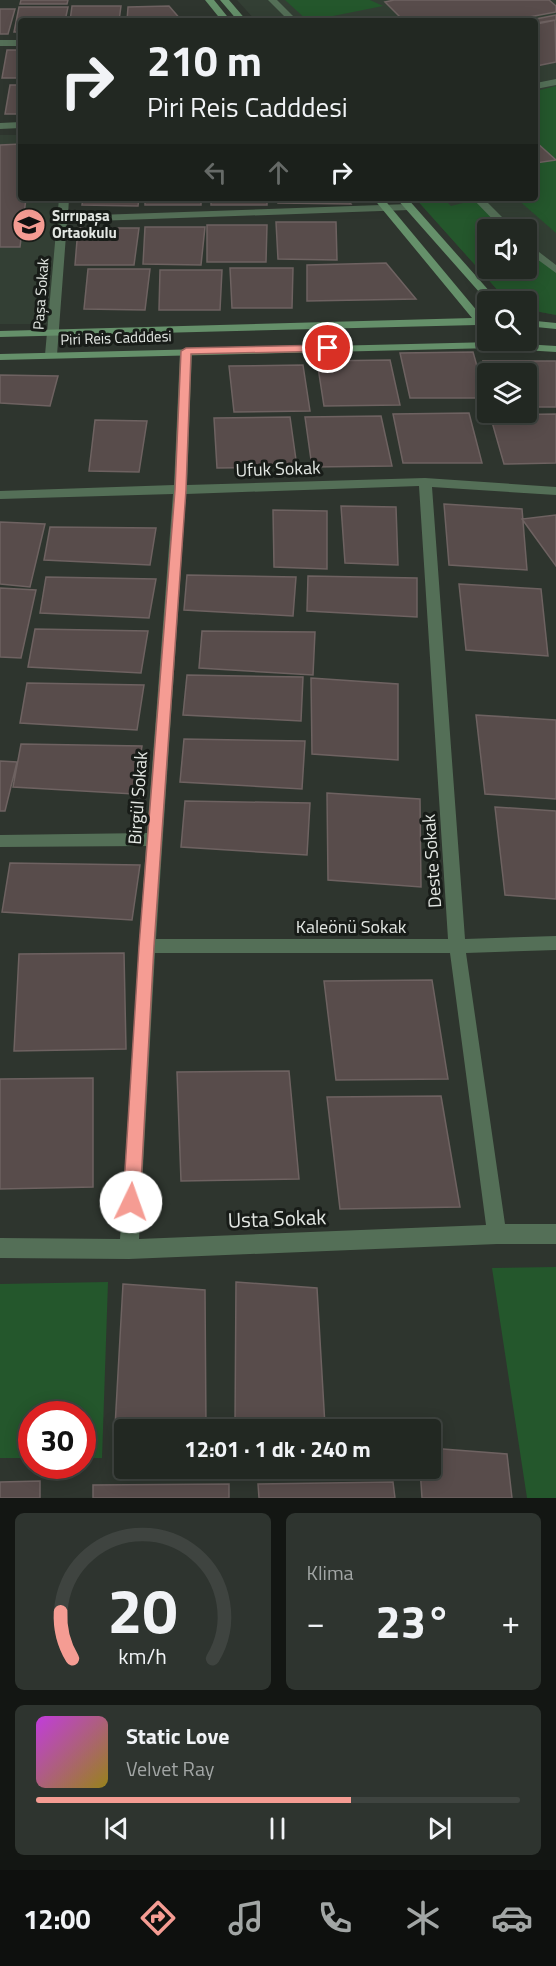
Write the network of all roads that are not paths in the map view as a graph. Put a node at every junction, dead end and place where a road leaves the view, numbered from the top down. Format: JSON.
{"nodes":[{"id":1,"x":209,"y":0,"type":"edge"},
{"id":2,"x":224,"y":0,"type":"edge"},
{"id":3,"x":272,"y":0,"type":"edge"},
{"id":4,"x":224,"y":18,"type":"edge"},
{"id":5,"x":240,"y":18,"type":"edge"},
{"id":6,"x":291,"y":18,"type":"edge"},
{"id":7,"x":0,"y":43,"type":"edge"},
{"id":8,"x":18,"y":43,"type":"edge"},
{"id":9,"x":556,"y":82,"type":"edge"},
{"id":10,"x":538,"y":86,"type":"edge"},
{"id":11,"x":18,"y":125,"type":"edge"},
{"id":12,"x":0,"y":126,"type":"edge"},
{"id":13,"x":64,"y":201,"type":"edge"},
{"id":14,"x":381,"y":201,"type":"edge"},
{"id":15,"x":404,"y":201,"type":"edge"},
{"id":16,"x":480,"y":201,"type":"edge"},
{"id":17,"x":409,"y":207,"type":"junction"},
{"id":18,"x":387,"y":208,"type":"junction"},
{"id":19,"x":62,"y":219,"type":"junction"},
{"id":20,"x":499,"y":219,"type":"edge"},
{"id":21,"x":537,"y":254,"type":"edge"},
{"id":22,"x":556,"y":270,"type":"edge"},
{"id":23,"x":484,"y":291,"type":"edge"},
{"id":24,"x":477,"y":313,"type":"edge"},
{"id":25,"x":477,"y":324,"type":"edge"},
{"id":26,"x":537,"y":324,"type":"edge"},
{"id":27,"x":556,"y":326,"type":"edge"},
{"id":28,"x":0,"y":334,"type":"edge"},
{"id":29,"x":54,"y":334,"type":"junction"},
{"id":30,"x":477,"y":343,"type":"edge"},
{"id":31,"x":537,"y":346,"type":"edge"},
{"id":32,"x":556,"y":349,"type":"edge"},
{"id":33,"x":186,"y":351,"type":"junction"},
{"id":34,"x":51,"y":355,"type":"junction"},
{"id":35,"x":0,"y":357,"type":"edge"},
{"id":36,"x":425,"y":482,"type":"junction"},
{"id":37,"x":180,"y":490,"type":"junction"},
{"id":38,"x":556,"y":491,"type":"edge"},
{"id":39,"x":0,"y":495,"type":"edge"},
{"id":40,"x":155,"y":839,"type":"junction"},
{"id":41,"x":0,"y":841,"type":"edge"},
{"id":42,"x":556,"y":943,"type":"edge"},
{"id":43,"x":147,"y":946,"type":"junction"},
{"id":44,"x":457,"y":946,"type":"junction"},
{"id":45,"x":497,"y":1234,"type":"junction"},
{"id":46,"x":556,"y":1234,"type":"edge"},
{"id":47,"x":0,"y":1248,"type":"edge"},
{"id":48,"x":129,"y":1249,"type":"junction"}],
"edges":[{"from":1,"to":4,"type":"main road"},
{"from":2,"to":5,"type":"main road"},
{"from":3,"to":6,"type":"street"},
{"from":7,"to":8,"type":"street"},
{"from":9,"to":10,"type":"street"},
{"from":11,"to":12,"type":"street"},
{"from":13,"to":19,"type":"street","name":"Paşa Sokak"},
{"from":14,"to":18,"type":"main road"},
{"from":15,"to":17,"type":"main road"},
{"from":16,"to":20,"type":"street"},
{"from":17,"to":18,"type":"street"},
{"from":17,"to":23,"type":"main road"},
{"from":18,"to":19,"type":"street"},
{"from":18,"to":24,"type":"main road"},
{"from":19,"to":29,"type":"street","name":"Paşa Sokak"},
{"from":21,"to":22,"type":"street"},
{"from":25,"to":29,"type":"main road","name":"Piri Reis Cadddesi"},
{"from":26,"to":27,"type":"main road"},
{"from":28,"to":29,"type":"main road","name":"Piri Reis Cadddesi"},
{"from":29,"to":34,"type":"street","name":"Paşa Sokak"},
{"from":30,"to":33,"type":"main road","name":"Piri Reis Cadddesi"},
{"from":31,"to":32,"type":"main road","name":"Piri Reis Cadddesi"},
{"from":33,"to":34,"type":"main road","name":"Piri Reis Cadddesi"},
{"from":33,"to":37,"type":"street","name":"Birgül Sokak"},
{"from":34,"to":35,"type":"main road","name":"Piri Reis Cadddesi"},
{"from":36,"to":37,"type":"street","name":"Ufuk Sokak"},
{"from":36,"to":38,"type":"street","name":"Ufuk Sokak"},
{"from":36,"to":44,"type":"street","name":"Deste Sokak"},
{"from":37,"to":39,"type":"street","name":"Ufuk Sokak"},
{"from":37,"to":40,"type":"street","name":"Birgül Sokak"},
{"from":40,"to":41,"type":"street"},
{"from":40,"to":43,"type":"street","name":"Birgül Sokak"},
{"from":42,"to":44,"type":"street","name":"Kaleönü Sokak"},
{"from":43,"to":44,"type":"street","name":"Kaleönü Sokak"},
{"from":43,"to":48,"type":"street","name":"Birgül Sokak"},
{"from":44,"to":45,"type":"street","name":"Deste Sokak"},
{"from":45,"to":46,"type":"street","name":"Usta Sokak"},
{"from":45,"to":48,"type":"street","name":"Usta Sokak"},
{"from":47,"to":48,"type":"street","name":"Usta Sokak"}]}
